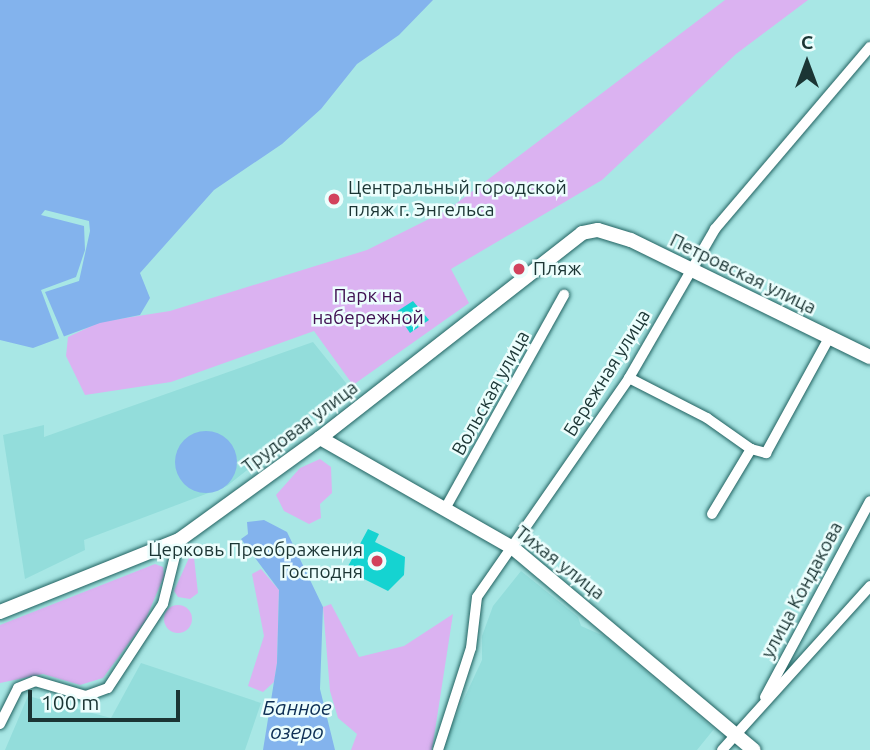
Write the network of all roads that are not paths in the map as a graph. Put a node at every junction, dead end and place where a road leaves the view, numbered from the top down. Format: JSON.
{"nodes":[{"id":1,"x":870,"y":47,"type":"edge"},
{"id":2,"x":598,"y":230,"type":"joint"},
{"id":3,"x":689,"y":270,"type":"junction"},
{"id":4,"x":564,"y":295,"type":"dead end"},
{"id":5,"x":829,"y":338,"type":"junction"},
{"id":6,"x":870,"y":357,"type":"edge"},
{"id":7,"x":629,"y":378,"type":"junction"},
{"id":8,"x":320,"y":438,"type":"junction"},
{"id":9,"x":751,"y":449,"type":"junction"},
{"id":10,"x":870,"y":501,"type":"edge"},
{"id":11,"x":446,"y":507,"type":"junction"},
{"id":12,"x":712,"y":514,"type":"dead end"},
{"id":13,"x":179,"y":540,"type":"junction"},
{"id":14,"x":513,"y":548,"type":"junction"},
{"id":15,"x":870,"y":586,"type":"edge"},
{"id":16,"x":0,"y":612,"type":"edge"},
{"id":17,"x":765,"y":696,"type":"junction"},
{"id":18,"x":0,"y":724,"type":"edge"},
{"id":19,"x":735,"y":733,"type":"junction"},
{"id":20,"x":438,"y":750,"type":"edge"},
{"id":21,"x":722,"y":750,"type":"edge"},
{"id":22,"x":754,"y":750,"type":"edge"}],
"edges":[{"from":1,"to":3,"type":"street","name":"Бережная улица"},
{"from":2,"to":3,"type":"main road","name":"Петровская улица"},
{"from":2,"to":8,"type":"main road","name":"Трудовая улица"},
{"from":3,"to":5,"type":"main road","name":"Петровская улица"},
{"from":3,"to":7,"type":"street","name":"Бережная улица"},
{"from":4,"to":11,"type":"street","name":"Вольская улица"},
{"from":5,"to":6,"type":"main road","name":"Петровская улица"},
{"from":5,"to":9,"type":"street"},
{"from":7,"to":9,"type":"street"},
{"from":7,"to":14,"type":"street","name":"Бережная улица"},
{"from":8,"to":11,"type":"main road","name":"Тихая улица"},
{"from":8,"to":13,"type":"main road","name":"Трудовая улица"},
{"from":9,"to":12,"type":"street"},
{"from":10,"to":17,"type":"street","name":"улица Кондакова"},
{"from":11,"to":14,"type":"main road","name":"Тихая улица"},
{"from":13,"to":16,"type":"main road","name":"Трудовая улица"},
{"from":13,"to":18,"type":"street"},
{"from":14,"to":19,"type":"main road","name":"Тихая улица"},
{"from":14,"to":20,"type":"street","name":"Бережная улица"},
{"from":15,"to":17,"type":"street"},
{"from":17,"to":19,"type":"street"},
{"from":19,"to":21,"type":"street"},
{"from":19,"to":22,"type":"main road","name":"Тихая улица"}]}
